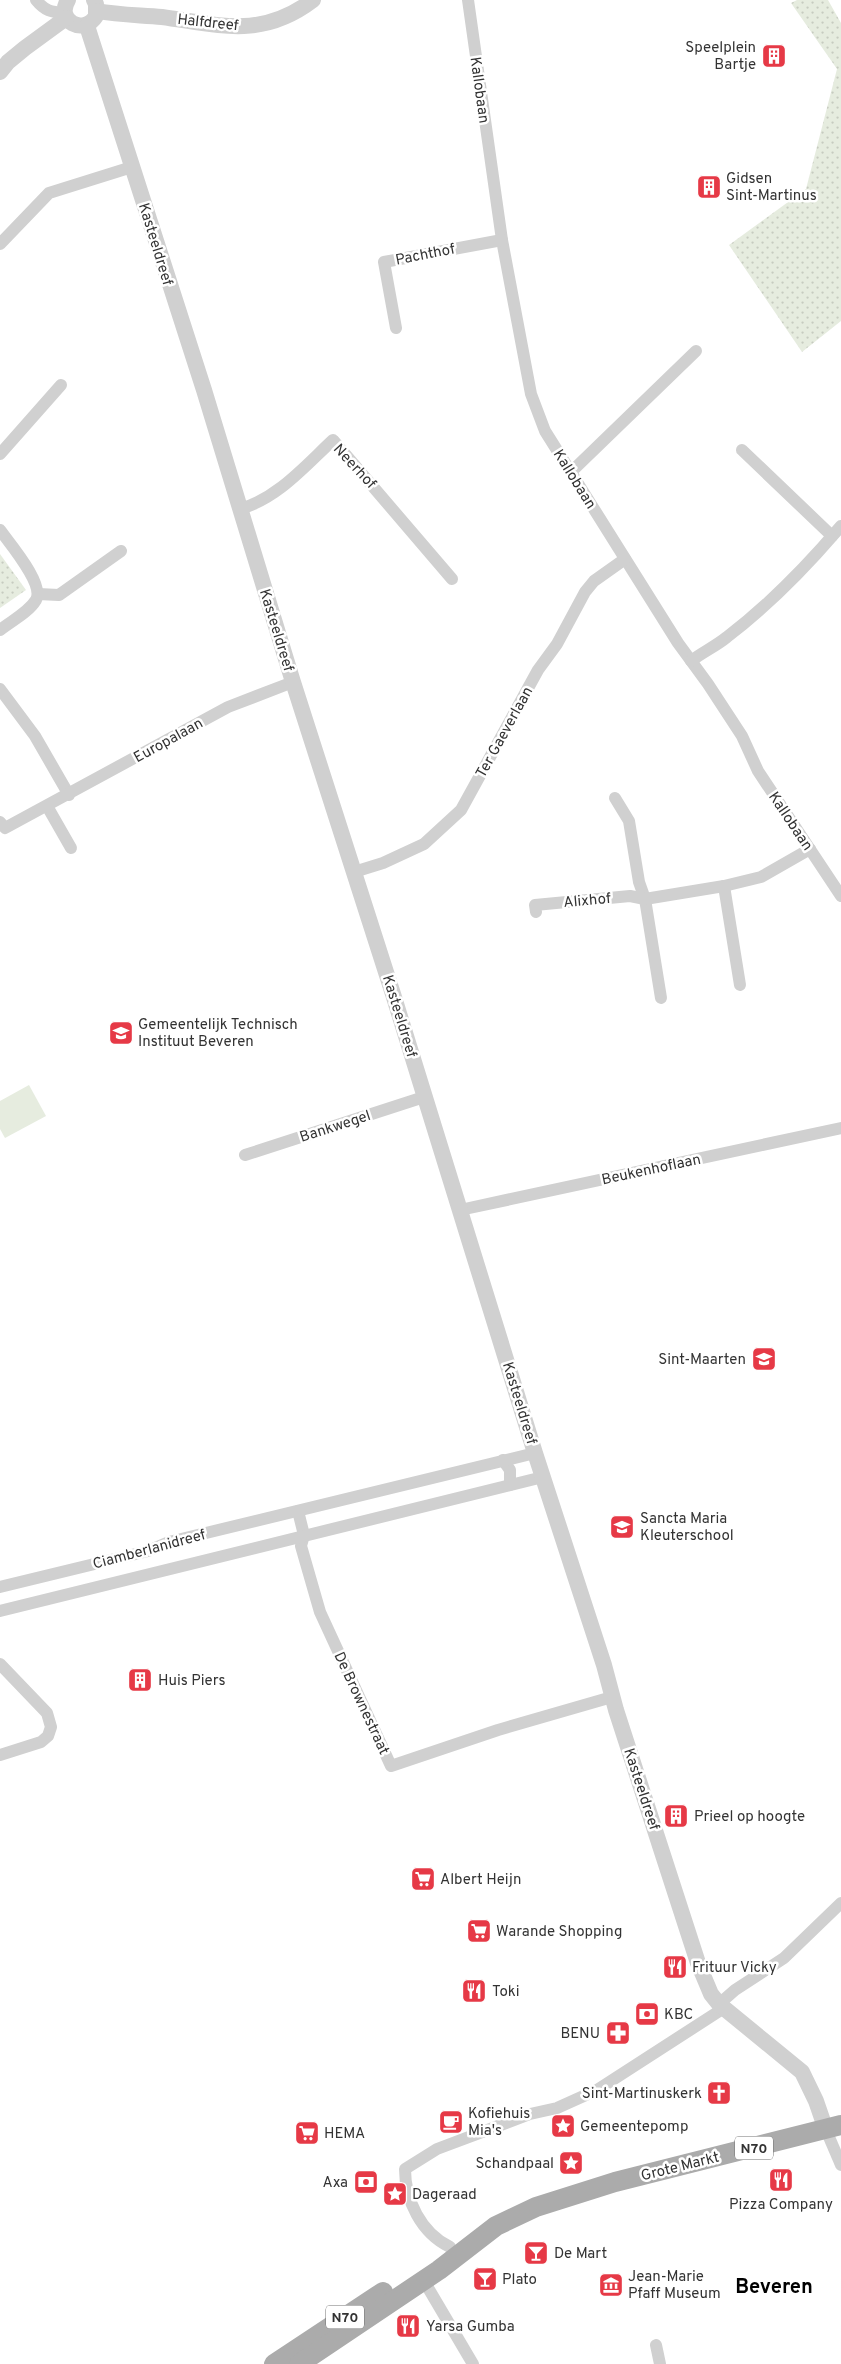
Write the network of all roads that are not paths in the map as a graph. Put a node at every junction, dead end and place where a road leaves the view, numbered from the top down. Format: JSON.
{"nodes":[{"id":1,"x":36,"y":0,"type":"edge"},
{"id":2,"x":313,"y":0,"type":"edge"},
{"id":3,"x":468,"y":0,"type":"edge"},
{"id":4,"x":95,"y":5,"type":"edge"},
{"id":5,"x":66,"y":10,"type":"edge"},
{"id":6,"x":87,"y":26,"type":"junction"},
{"id":7,"x":0,"y":72,"type":"edge"},
{"id":8,"x":132,"y":168,"type":"junction"},
{"id":9,"x":502,"y":240,"type":"junction"},
{"id":10,"x":0,"y":244,"type":"edge"},
{"id":11,"x":396,"y":328,"type":"dead end"},
{"id":12,"x":696,"y":351,"type":"dead end"},
{"id":13,"x":61,"y":385,"type":"dead end"},
{"id":14,"x":742,"y":450,"type":"dead end"},
{"id":15,"x":0,"y":454,"type":"edge"},
{"id":16,"x":571,"y":472,"type":"junction"},
{"id":17,"x":240,"y":509,"type":"junction"},
{"id":18,"x":841,"y":526,"type":"edge"},
{"id":19,"x":0,"y":530,"type":"edge"},
{"id":20,"x":832,"y":536,"type":"junction"},
{"id":21,"x":121,"y":551,"type":"dead end"},
{"id":22,"x":626,"y":558,"type":"junction"},
{"id":23,"x":452,"y":579,"type":"dead end"},
{"id":24,"x":38,"y":594,"type":"junction"},
{"id":25,"x":0,"y":630,"type":"edge"},
{"id":26,"x":691,"y":661,"type":"junction"},
{"id":27,"x":293,"y":682,"type":"junction"},
{"id":28,"x":0,"y":689,"type":"edge"},
{"id":29,"x":69,"y":795,"type":"junction"},
{"id":30,"x":615,"y":798,"type":"dead end"},
{"id":31,"x":47,"y":806,"type":"junction"},
{"id":32,"x":0,"y":822,"type":"edge"},
{"id":33,"x":71,"y":848,"type":"dead end"},
{"id":34,"x":810,"y":849,"type":"junction"},
{"id":35,"x":354,"y":872,"type":"junction"},
{"id":36,"x":724,"y":886,"type":"junction"},
{"id":37,"x":841,"y":896,"type":"edge"},
{"id":38,"x":645,"y":899,"type":"junction"},
{"id":39,"x":536,"y":912,"type":"dead end"},
{"id":40,"x":740,"y":985,"type":"dead end"},
{"id":41,"x":661,"y":998,"type":"dead end"},
{"id":42,"x":424,"y":1097,"type":"junction"},
{"id":43,"x":841,"y":1128,"type":"edge"},
{"id":44,"x":245,"y":1155,"type":"dead end"},
{"id":45,"x":460,"y":1210,"type":"junction"},
{"id":46,"x":535,"y":1453,"type":"junction"},
{"id":47,"x":503,"y":1460,"type":"junction"},
{"id":48,"x":543,"y":1477,"type":"junction"},
{"id":49,"x":510,"y":1486,"type":"junction"},
{"id":50,"x":298,"y":1511,"type":"junction"},
{"id":51,"x":304,"y":1536,"type":"junction"},
{"id":52,"x":0,"y":1587,"type":"edge"},
{"id":53,"x":3,"y":1607,"type":"edge"},
{"id":54,"x":0,"y":1664,"type":"edge"},
{"id":55,"x":612,"y":1697,"type":"junction"},
{"id":56,"x":0,"y":1755,"type":"edge"},
{"id":57,"x":841,"y":1903,"type":"edge"},
{"id":58,"x":722,"y":2006,"type":"junction"},
{"id":59,"x":834,"y":2128,"type":"edge"},
{"id":60,"x":841,"y":2165,"type":"edge"},
{"id":61,"x":496,"y":2226,"type":"junction"},
{"id":62,"x":450,"y":2247,"type":"junction"},
{"id":63,"x":426,"y":2274,"type":"junction"},
{"id":64,"x":656,"y":2345,"type":"dead end"},
{"id":65,"x":274,"y":2364,"type":"edge"},
{"id":66,"x":299,"y":2364,"type":"edge"},
{"id":67,"x":473,"y":2364,"type":"edge"},
{"id":68,"x":660,"y":2364,"type":"edge"}],
"edges":[{"from":1,"to":5,"type":"street"},
{"from":2,"to":4,"type":"street","name":"Halfdreef"},
{"from":3,"to":9,"type":"street","name":"Kallobaan"},
{"from":4,"to":6,"type":"street"},
{"from":5,"to":6,"type":"street"},
{"from":5,"to":7,"type":"street"},
{"from":6,"to":8,"type":"street","name":"Kasteeldreef"},
{"from":8,"to":10,"type":"street"},
{"from":8,"to":17,"type":"street","name":"Kasteeldreef"},
{"from":9,"to":11,"type":"street","name":"Pachthof"},
{"from":9,"to":16,"type":"street","name":"Kallobaan"},
{"from":12,"to":16,"type":"street"},
{"from":13,"to":15,"type":"street"},
{"from":14,"to":20,"type":"street"},
{"from":16,"to":22,"type":"street","name":"Kallobaan"},
{"from":17,"to":23,"type":"street","name":"Neerhof"},
{"from":17,"to":27,"type":"street","name":"Kasteeldreef"},
{"from":18,"to":20,"type":"street"},
{"from":19,"to":24,"type":"street"},
{"from":20,"to":26,"type":"street"},
{"from":21,"to":24,"type":"street"},
{"from":22,"to":26,"type":"street","name":"Kallobaan"},
{"from":22,"to":35,"type":"street","name":"Ter Gaeverlaan"},
{"from":24,"to":25,"type":"street"},
{"from":26,"to":34,"type":"street","name":"Kallobaan"},
{"from":27,"to":29,"type":"street","name":"Europalaan"},
{"from":27,"to":35,"type":"street","name":"Kasteeldreef"},
{"from":28,"to":29,"type":"street"},
{"from":29,"to":31,"type":"street","name":"Europalaan"},
{"from":30,"to":38,"type":"street"},
{"from":31,"to":32,"type":"street","name":"Europalaan"},
{"from":31,"to":33,"type":"street"},
{"from":34,"to":36,"type":"street","name":"Alixhof"},
{"from":34,"to":37,"type":"street","name":"Kallobaan"},
{"from":35,"to":42,"type":"street","name":"Kasteeldreef"},
{"from":36,"to":38,"type":"street","name":"Alixhof"},
{"from":36,"to":40,"type":"street"},
{"from":38,"to":39,"type":"street","name":"Alixhof"},
{"from":38,"to":41,"type":"street"},
{"from":42,"to":44,"type":"street","name":"Bankwegel"},
{"from":42,"to":45,"type":"street","name":"Kasteeldreef"},
{"from":43,"to":45,"type":"street","name":"Beukenhoflaan"},
{"from":45,"to":46,"type":"street","name":"Kasteeldreef"},
{"from":46,"to":47,"type":"street","name":"Ciamberlanidreef"},
{"from":46,"to":48,"type":"street","name":"Kasteeldreef"},
{"from":47,"to":49,"type":"street"},
{"from":47,"to":50,"type":"street","name":"Ciamberlanidreef"},
{"from":48,"to":49,"type":"street","name":"Ciamberlanidreef"},
{"from":48,"to":55,"type":"street","name":"Kasteeldreef"},
{"from":49,"to":51,"type":"street","name":"Ciamberlanidreef"},
{"from":50,"to":51,"type":"street"},
{"from":50,"to":52,"type":"street","name":"Ciamberlanidreef"},
{"from":51,"to":53,"type":"street","name":"Ciamberlanidreef"},
{"from":51,"to":55,"type":"street","name":"De Brownestraat"},
{"from":54,"to":56,"type":"street"},
{"from":55,"to":58,"type":"street","name":"Kasteeldreef"},
{"from":57,"to":58,"type":"street"},
{"from":58,"to":59,"type":"street"},
{"from":58,"to":62,"type":"street"},
{"from":59,"to":60,"type":"street"},
{"from":59,"to":61,"type":"main road","name":"Grote Markt","number":"N70"},
{"from":61,"to":62,"type":"main road","name":"Grote Markt","number":"N70"},
{"from":61,"to":63,"type":"main road","name":"Grote Markt","number":"N70"},
{"from":62,"to":63,"type":"main road","name":"Grote Markt","number":"N70"},
{"from":63,"to":65,"type":"main road","number":"N70"},
{"from":63,"to":66,"type":"main road","number":"N70"},
{"from":63,"to":67,"type":"street"},
{"from":64,"to":68,"type":"street"}]}
